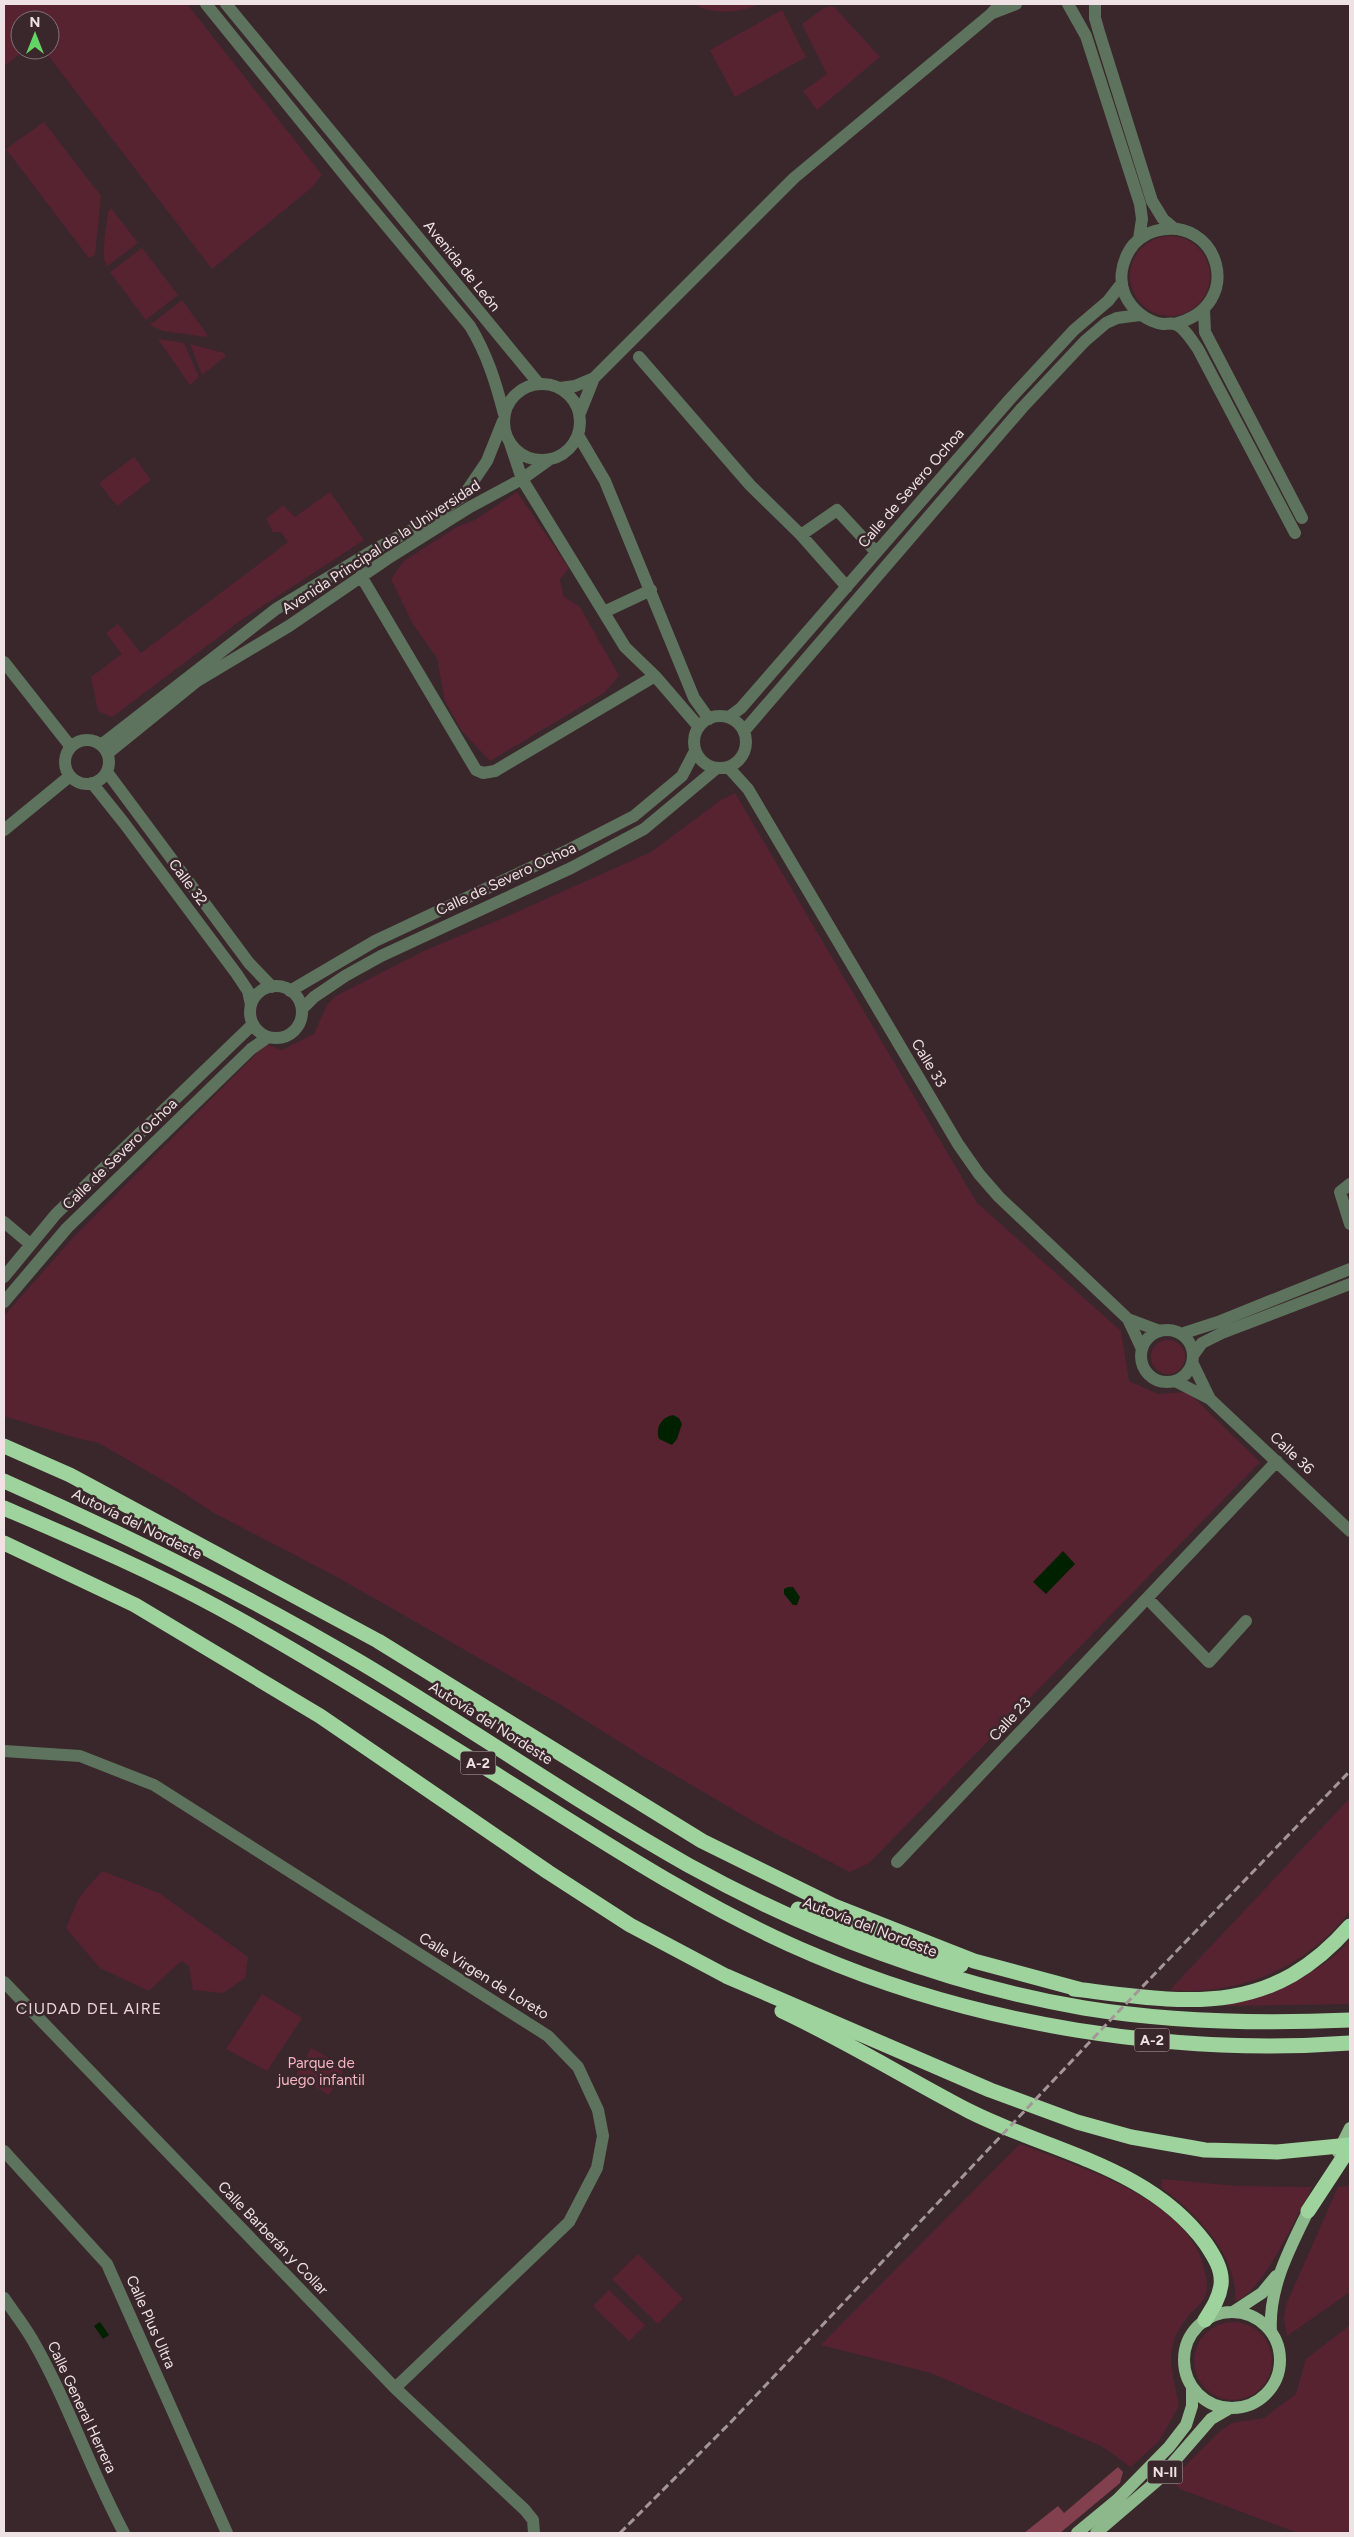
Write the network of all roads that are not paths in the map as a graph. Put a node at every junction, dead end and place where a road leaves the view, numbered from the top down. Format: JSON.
{"nodes":[{"id":1,"x":206,"y":4,"type":"edge"},
{"id":2,"x":226,"y":4,"type":"edge"},
{"id":3,"x":1000,"y":4,"type":"edge"},
{"id":4,"x":1016,"y":4,"type":"edge"},
{"id":5,"x":1068,"y":4,"type":"edge"},
{"id":6,"x":1095,"y":4,"type":"edge"},
{"id":7,"x":991,"y":14,"type":"junction"},
{"id":8,"x":360,"y":169,"type":"junction"},
{"id":9,"x":344,"y":174,"type":"junction"},
{"id":10,"x":356,"y":189,"type":"junction"},
{"id":11,"x":1175,"y":228,"type":"junction"},
{"id":12,"x":1139,"y":239,"type":"junction"},
{"id":13,"x":1122,"y":283,"type":"junction"},
{"id":14,"x":1204,"y":310,"type":"junction"},
{"id":15,"x":1140,"y":315,"type":"junction"},
{"id":16,"x":1174,"y":324,"type":"junction"},
{"id":17,"x":638,"y":357,"type":"dead end"},
{"id":18,"x":594,"y":378,"type":"junction"},
{"id":19,"x":539,"y":384,"type":"junction"},
{"id":20,"x":560,"y":388,"type":"junction"},
{"id":21,"x":580,"y":413,"type":"junction"},
{"id":22,"x":504,"y":418,"type":"junction"},
{"id":23,"x":578,"y":435,"type":"junction"},
{"id":24,"x":510,"y":443,"type":"junction"},
{"id":25,"x":550,"y":459,"type":"junction"},
{"id":26,"x":522,"y":479,"type":"junction"},
{"id":27,"x":1302,"y":518,"type":"dead end"},
{"id":28,"x":1295,"y":533,"type":"dead end"},
{"id":29,"x":801,"y":535,"type":"junction"},
{"id":30,"x":876,"y":552,"type":"junction"},
{"id":31,"x":361,"y":576,"type":"junction"},
{"id":32,"x":847,"y":586,"type":"junction"},
{"id":33,"x":651,"y":590,"type":"junction"},
{"id":34,"x":604,"y":612,"type":"junction"},
{"id":35,"x":4,"y":662,"type":"edge"},
{"id":36,"x":655,"y":676,"type":"junction"},
{"id":37,"x":729,"y":718,"type":"junction"},
{"id":38,"x":704,"y":723,"type":"junction"},
{"id":39,"x":744,"y":730,"type":"junction"},
{"id":40,"x":71,"y":747,"type":"junction"},
{"id":41,"x":104,"y":749,"type":"junction"},
{"id":42,"x":695,"y":751,"type":"junction"},
{"id":43,"x":743,"y":756,"type":"junction"},
{"id":44,"x":723,"y":768,"type":"junction"},
{"id":45,"x":107,"y":772,"type":"junction"},
{"id":46,"x":70,"y":776,"type":"junction"},
{"id":47,"x":92,"y":784,"type":"junction"},
{"id":48,"x":748,"y":789,"type":"junction"},
{"id":49,"x":4,"y":830,"type":"edge"},
{"id":50,"x":272,"y":987,"type":"junction"},
{"id":51,"x":290,"y":991,"type":"junction"},
{"id":52,"x":251,"y":1005,"type":"junction"},
{"id":53,"x":302,"y":1009,"type":"junction"},
{"id":54,"x":253,"y":1024,"type":"junction"},
{"id":55,"x":268,"y":1037,"type":"junction"},
{"id":56,"x":1350,"y":1184,"type":"edge"},
{"id":57,"x":4,"y":1222,"type":"edge"},
{"id":58,"x":1350,"y":1224,"type":"edge"},
{"id":59,"x":30,"y":1244,"type":"junction"},
{"id":60,"x":1350,"y":1269,"type":"edge"},
{"id":61,"x":4,"y":1277,"type":"edge"},
{"id":62,"x":1350,"y":1284,"type":"edge"},
{"id":63,"x":4,"y":1302,"type":"edge"},
{"id":64,"x":1128,"y":1319,"type":"junction"},
{"id":65,"x":1160,"y":1332,"type":"junction"},
{"id":66,"x":1180,"y":1334,"type":"junction"},
{"id":67,"x":1142,"y":1349,"type":"junction"},
{"id":68,"x":1193,"y":1359,"type":"junction"},
{"id":69,"x":1175,"y":1381,"type":"junction"},
{"id":70,"x":1210,"y":1398,"type":"junction"},
{"id":71,"x":4,"y":1446,"type":"edge"},
{"id":72,"x":1277,"y":1461,"type":"junction"},
{"id":73,"x":4,"y":1481,"type":"edge"},
{"id":74,"x":4,"y":1508,"type":"edge"},
{"id":75,"x":4,"y":1516,"type":"edge"},
{"id":76,"x":1350,"y":1531,"type":"edge"},
{"id":77,"x":4,"y":1543,"type":"edge"},
{"id":78,"x":100,"y":1549,"type":"junction"},
{"id":79,"x":1147,"y":1598,"type":"junction"},
{"id":80,"x":1246,"y":1621,"type":"dead end"},
{"id":81,"x":4,"y":1751,"type":"edge"},
{"id":82,"x":897,"y":1862,"type":"dead end"},
{"id":83,"x":690,"y":1866,"type":"junction"},
{"id":84,"x":1350,"y":1926,"type":"edge"},
{"id":85,"x":651,"y":1937,"type":"junction"},
{"id":86,"x":970,"y":1970,"type":"junction"},
{"id":87,"x":4,"y":1982,"type":"edge"},
{"id":88,"x":1350,"y":2020,"type":"edge"},
{"id":89,"x":1350,"y":2043,"type":"edge"},
{"id":90,"x":1350,"y":2128,"type":"edge"},
{"id":91,"x":1350,"y":2146,"type":"edge"},
{"id":92,"x":4,"y":2151,"type":"edge"},
{"id":93,"x":1308,"y":2212,"type":"junction"},
{"id":94,"x":1280,"y":2270,"type":"junction"},
{"id":95,"x":4,"y":2298,"type":"edge"},
{"id":96,"x":1234,"y":2312,"type":"junction"},
{"id":97,"x":1205,"y":2320,"type":"junction"},
{"id":98,"x":1271,"y":2332,"type":"junction"},
{"id":99,"x":1192,"y":2387,"type":"junction"},
{"id":100,"x":395,"y":2388,"type":"junction"},
{"id":101,"x":1230,"y":2408,"type":"junction"},
{"id":102,"x":124,"y":2533,"type":"edge"},
{"id":103,"x":227,"y":2533,"type":"edge"},
{"id":104,"x":534,"y":2533,"type":"edge"},
{"id":105,"x":1077,"y":2533,"type":"edge"},
{"id":106,"x":1096,"y":2533,"type":"edge"}],
"edges":[{"from":1,"to":9,"type":"street","name":"Avenida de León"},
{"from":2,"to":8,"type":"street","name":"Avenida de León"},
{"from":3,"to":7,"type":"street"},
{"from":4,"to":7,"type":"street"},
{"from":5,"to":12,"type":"street"},
{"from":6,"to":11,"type":"street"},
{"from":7,"to":18,"type":"street"},
{"from":8,"to":9,"type":"street"},
{"from":8,"to":10,"type":"street"},
{"from":8,"to":19,"type":"street","name":"Avenida de León"},
{"from":9,"to":10,"type":"street","name":"Avenida de León"},
{"from":10,"to":22,"type":"street","name":"Avenida de León"},
{"from":11,"to":12,"type":"street"},
{"from":11,"to":14,"type":"street"},
{"from":12,"to":13,"type":"street"},
{"from":13,"to":15,"type":"street"},
{"from":13,"to":30,"type":"street","name":"Calle de Severo Ochoa"},
{"from":14,"to":16,"type":"street"},
{"from":14,"to":27,"type":"street"},
{"from":15,"to":16,"type":"street"},
{"from":15,"to":39,"type":"street"},
{"from":16,"to":28,"type":"street"},
{"from":17,"to":29,"type":"street"},
{"from":18,"to":20,"type":"street"},
{"from":18,"to":21,"type":"street"},
{"from":19,"to":20,"type":"street"},
{"from":19,"to":22,"type":"street"},
{"from":20,"to":21,"type":"street"},
{"from":21,"to":23,"type":"street"},
{"from":22,"to":24,"type":"street"},
{"from":22,"to":41,"type":"street","name":"Avenida Principal de la Universidad"},
{"from":23,"to":25,"type":"street"},
{"from":23,"to":33,"type":"street"},
{"from":24,"to":25,"type":"street"},
{"from":24,"to":26,"type":"street"},
{"from":25,"to":26,"type":"street","name":"Avenida Principal de la Universidad"},
{"from":26,"to":31,"type":"street","name":"Avenida Principal de la Universidad"},
{"from":26,"to":34,"type":"street"},
{"from":29,"to":30,"type":"street"},
{"from":29,"to":32,"type":"street"},
{"from":30,"to":32,"type":"street","name":"Calle de Severo Ochoa"},
{"from":31,"to":36,"type":"street"},
{"from":31,"to":41,"type":"street","name":"Avenida Principal de la Universidad"},
{"from":32,"to":37,"type":"street","name":"Calle de Severo Ochoa"},
{"from":33,"to":34,"type":"street"},
{"from":33,"to":38,"type":"street"},
{"from":34,"to":36,"type":"street"},
{"from":35,"to":40,"type":"street"},
{"from":36,"to":38,"type":"street"},
{"from":37,"to":38,"type":"street"},
{"from":37,"to":39,"type":"street"},
{"from":38,"to":42,"type":"street"},
{"from":39,"to":43,"type":"street"},
{"from":40,"to":41,"type":"street"},
{"from":40,"to":46,"type":"street"},
{"from":41,"to":45,"type":"street"},
{"from":42,"to":44,"type":"street"},
{"from":42,"to":51,"type":"street","name":"Calle de Severo Ochoa"},
{"from":43,"to":44,"type":"street"},
{"from":43,"to":48,"type":"street","name":"Calle 33"},
{"from":44,"to":48,"type":"street","name":"Calle 33"},
{"from":44,"to":53,"type":"street","name":"Calle de Severo Ochoa"},
{"from":45,"to":47,"type":"street"},
{"from":45,"to":50,"type":"street","name":"Calle 32"},
{"from":46,"to":47,"type":"street"},
{"from":46,"to":49,"type":"street"},
{"from":47,"to":52,"type":"street","name":"Calle 32"},
{"from":48,"to":64,"type":"street","name":"Calle 33"},
{"from":50,"to":51,"type":"street"},
{"from":50,"to":52,"type":"street"},
{"from":51,"to":53,"type":"street"},
{"from":52,"to":54,"type":"street"},
{"from":53,"to":55,"type":"street"},
{"from":54,"to":55,"type":"street"},
{"from":54,"to":59,"type":"street","name":"Calle de Severo Ochoa"},
{"from":55,"to":63,"type":"street","name":"Calle de Severo Ochoa"},
{"from":56,"to":58,"type":"street"},
{"from":57,"to":59,"type":"street"},
{"from":59,"to":61,"type":"street","name":"Calle de Severo Ochoa"},
{"from":60,"to":66,"type":"street"},
{"from":62,"to":68,"type":"street"},
{"from":64,"to":65,"type":"street","name":"Calle 33"},
{"from":64,"to":67,"type":"street","name":"Calle 33"},
{"from":65,"to":66,"type":"street"},
{"from":65,"to":67,"type":"street"},
{"from":66,"to":68,"type":"street"},
{"from":67,"to":69,"type":"street"},
{"from":68,"to":69,"type":"street"},
{"from":68,"to":70,"type":"street","name":"Calle 36"},
{"from":69,"to":70,"type":"street","name":"Calle 36"},
{"from":70,"to":72,"type":"street","name":"Calle 36"},
{"from":71,"to":86,"type":"highway"},
{"from":72,"to":76,"type":"street","name":"Calle 36"},
{"from":72,"to":79,"type":"street","name":"Calle 23"},
{"from":73,"to":83,"type":"highway","name":"Autovía del Nordeste","number":"A-2"},
{"from":74,"to":78,"type":"highway","number":"A-2"},
{"from":75,"to":78,"type":"highway"},
{"from":77,"to":85,"type":"highway"},
{"from":78,"to":89,"type":"highway","number":"A-2"},
{"from":79,"to":80,"type":"street"},
{"from":79,"to":82,"type":"street","name":"Calle 23"},
{"from":81,"to":100,"type":"street","name":"Calle Virgen de Loreto"},
{"from":83,"to":86,"type":"highway"},
{"from":83,"to":86,"type":"highway","name":"Autovía del Nordeste","number":"A-2"},
{"from":84,"to":86,"type":"highway"},
{"from":85,"to":91,"type":"highway"},
{"from":85,"to":97,"type":"highway"},
{"from":86,"to":88,"type":"highway","number":"A-2"},
{"from":87,"to":100,"type":"street","name":"Calle Barberán y Collar"},
{"from":90,"to":93,"type":"main road"},
{"from":91,"to":93,"type":"highway"},
{"from":92,"to":103,"type":"street","name":"Calle Plus Ultra"},
{"from":93,"to":94,"type":"main road"},
{"from":94,"to":96,"type":"main road"},
{"from":94,"to":98,"type":"main road"},
{"from":95,"to":102,"type":"street","name":"Calle General Herrera"},
{"from":96,"to":97,"type":"main road"},
{"from":96,"to":98,"type":"main road"},
{"from":97,"to":99,"type":"main road"},
{"from":98,"to":101,"type":"main road"},
{"from":99,"to":101,"type":"main road"},
{"from":99,"to":105,"type":"main road"},
{"from":100,"to":104,"type":"street","name":"Calle Barberán y Collar"},
{"from":101,"to":106,"type":"main road","number":"N-II"}]}
